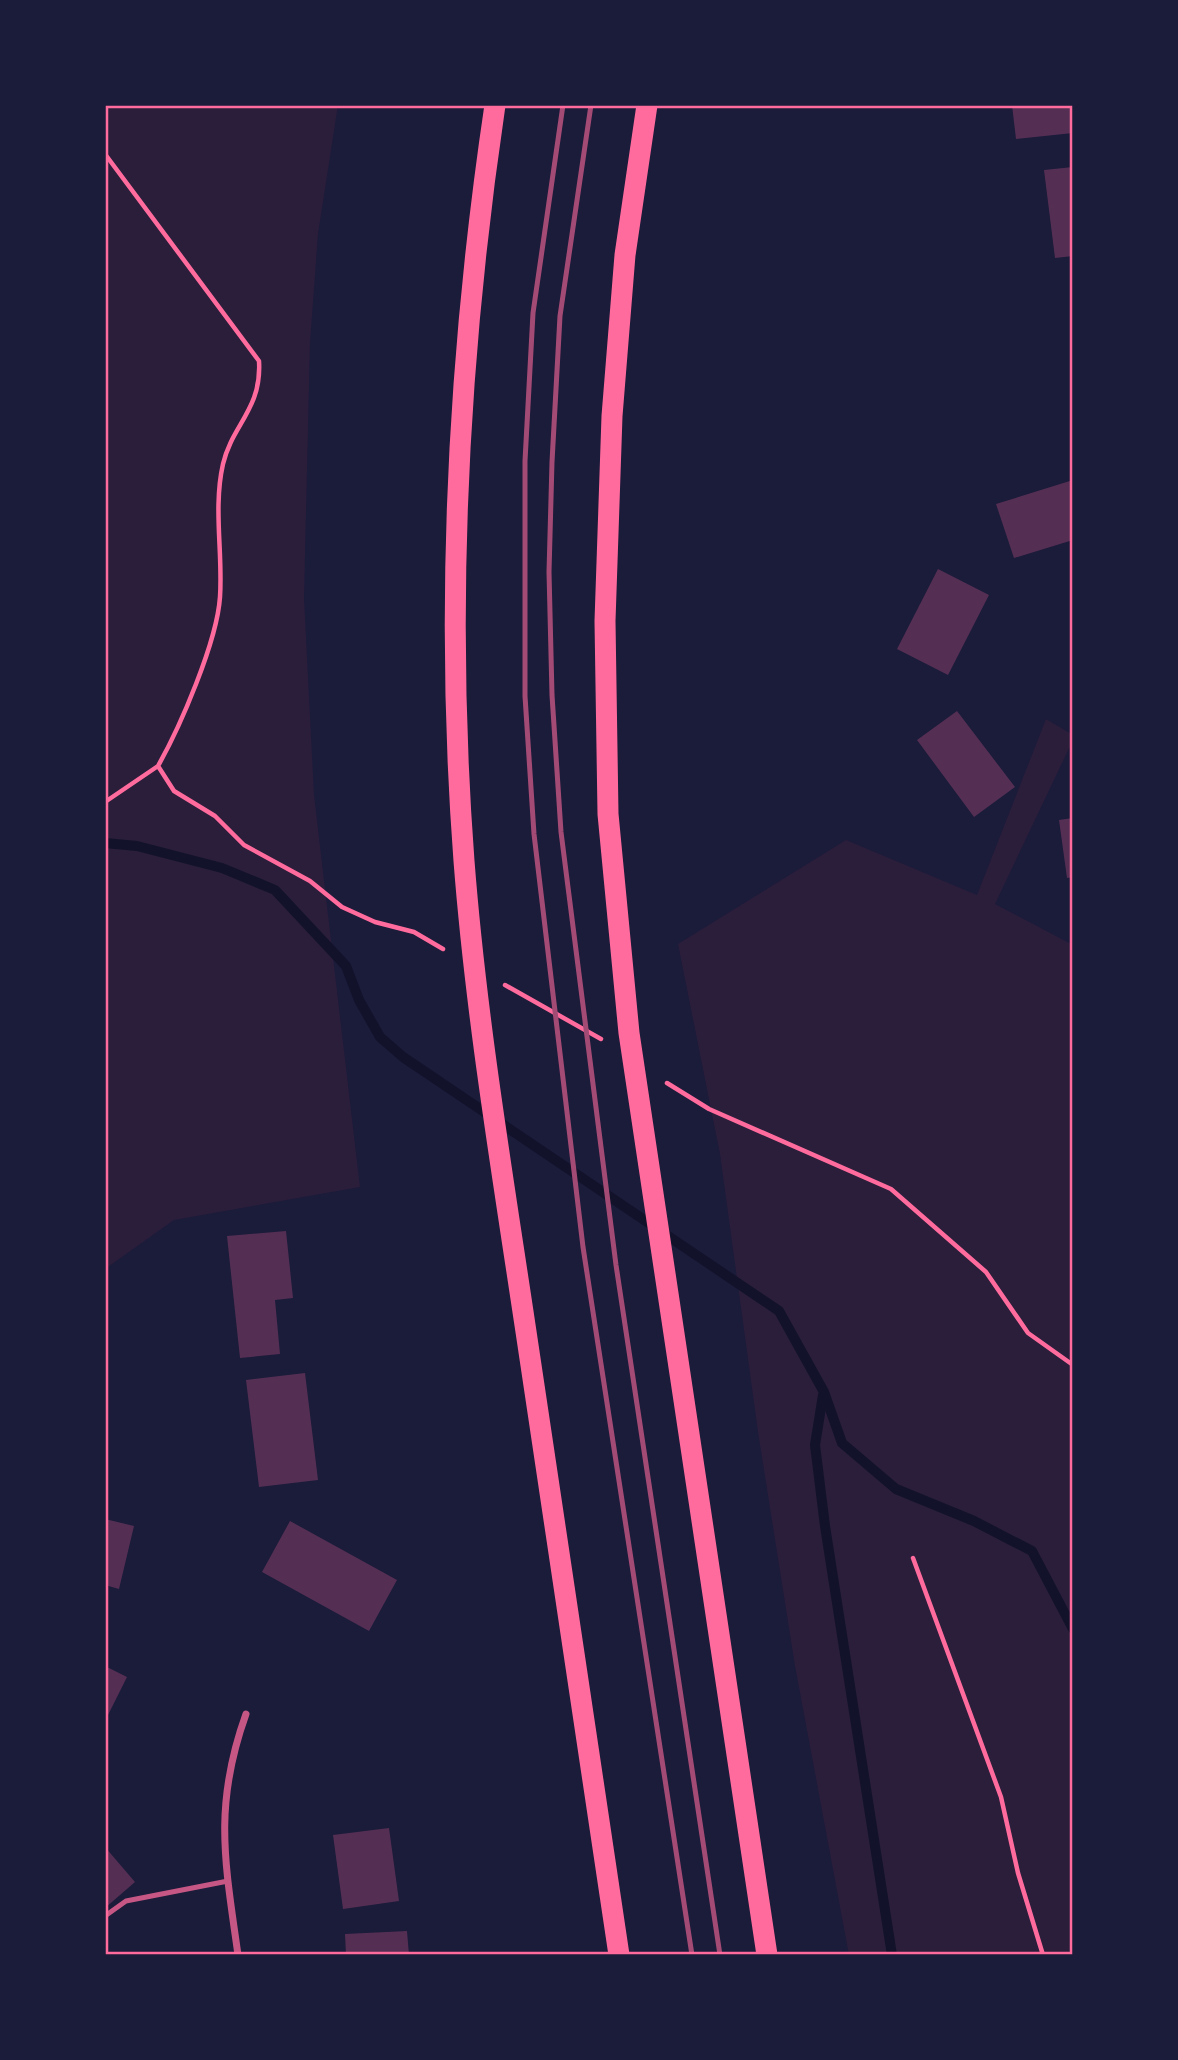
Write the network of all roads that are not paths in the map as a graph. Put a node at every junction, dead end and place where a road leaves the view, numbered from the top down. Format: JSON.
{"nodes":[{"id":1,"x":495,"y":105,"type":"edge"},
{"id":2,"x":647,"y":105,"type":"edge"},
{"id":3,"x":246,"y":1714,"type":"dead end"},
{"id":4,"x":228,"y":1881,"type":"junction"},
{"id":5,"x":105,"y":1916,"type":"edge"},
{"id":6,"x":238,"y":1955,"type":"edge"},
{"id":7,"x":620,"y":1955,"type":"edge"},
{"id":8,"x":767,"y":1955,"type":"edge"}],
"edges":[{"from":1,"to":7,"type":"highway"},
{"from":2,"to":8,"type":"highway"},
{"from":3,"to":4,"type":"street"},
{"from":4,"to":5,"type":"lane"},
{"from":4,"to":6,"type":"street"}]}
